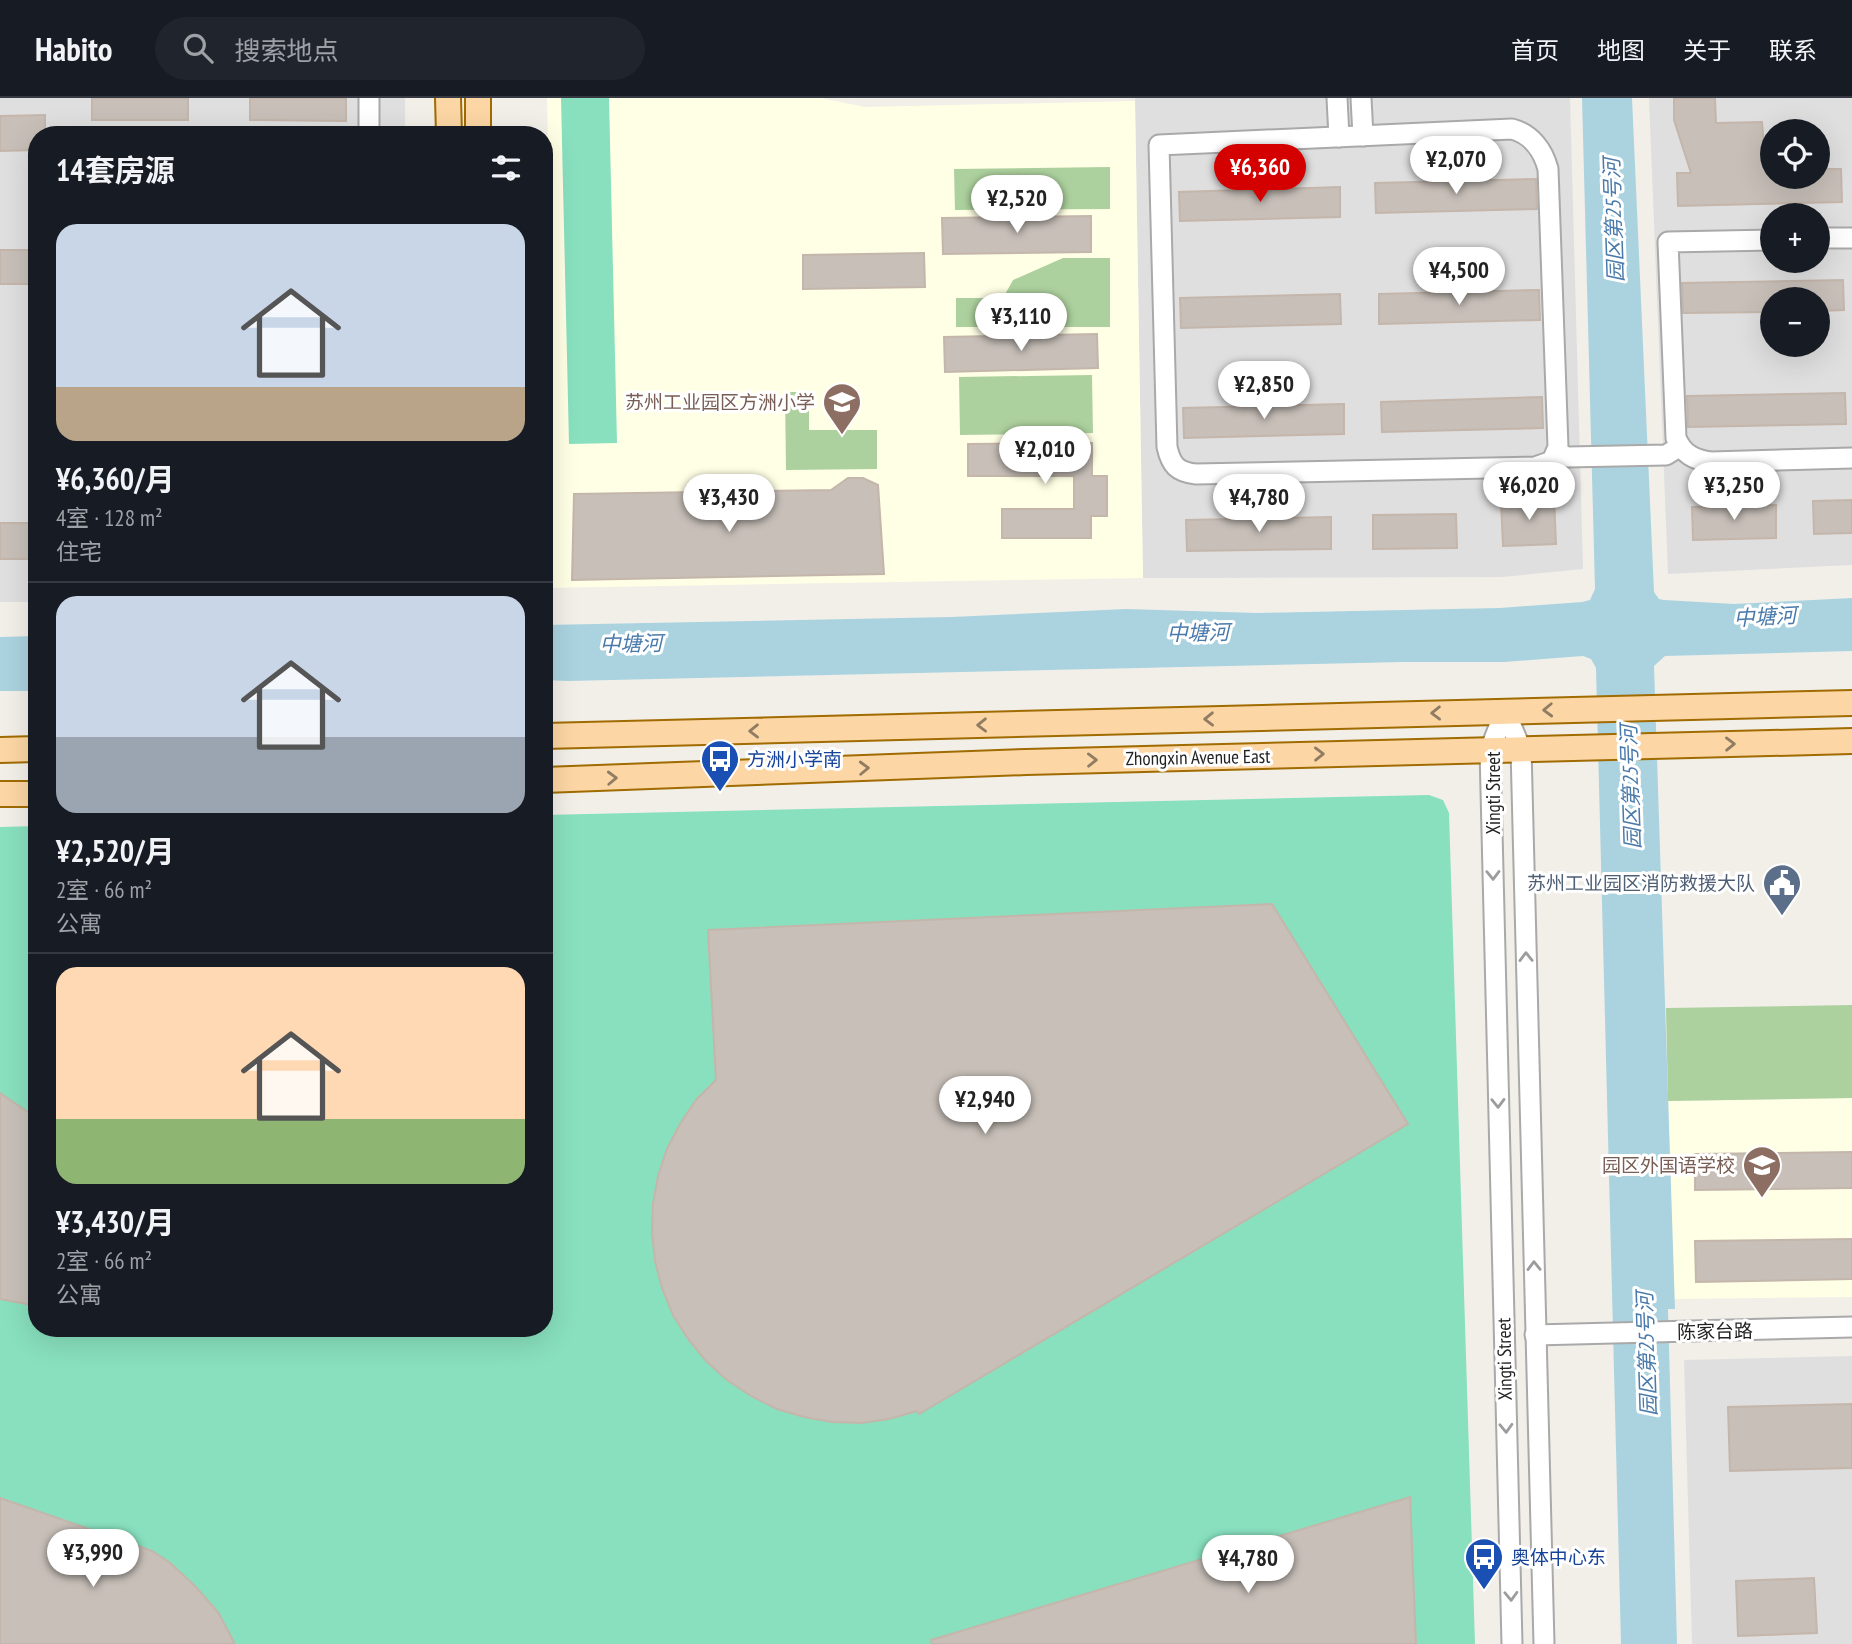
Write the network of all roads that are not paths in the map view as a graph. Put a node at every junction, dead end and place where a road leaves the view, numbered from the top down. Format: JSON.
{"nodes":[{"id":1,"x":369,"y":98,"type":"edge"},
{"id":2,"x":448,"y":98,"type":"edge"},
{"id":3,"x":478,"y":98,"type":"edge"},
{"id":4,"x":1337,"y":98,"type":"edge"},
{"id":5,"x":1361,"y":98,"type":"edge"},
{"id":6,"x":369,"y":126,"type":"edge"},
{"id":7,"x":449,"y":126,"type":"edge"},
{"id":8,"x":478,"y":126,"type":"edge"},
{"id":9,"x":1363,"y":136,"type":"junction"},
{"id":10,"x":1339,"y":137,"type":"junction"},
{"id":11,"x":1852,"y":238,"type":"edge"},
{"id":12,"x":1830,"y":239,"type":"edge"},
{"id":13,"x":1760,"y":240,"type":"edge"},
{"id":14,"x":1679,"y":447,"type":"junction"},
{"id":15,"x":1557,"y":454,"type":"junction"},
{"id":16,"x":1852,"y":458,"type":"edge"},
{"id":17,"x":1852,"y":703,"type":"edge"},
{"id":18,"x":1505,"y":711,"type":"junction"},
{"id":19,"x":553,"y":736,"type":"edge"},
{"id":20,"x":1852,"y":741,"type":"edge"},
{"id":21,"x":28,"y":749,"type":"edge"},
{"id":22,"x":1521,"y":749,"type":"junction"},
{"id":23,"x":0,"y":750,"type":"edge"},
{"id":24,"x":1490,"y":750,"type":"junction"},
{"id":25,"x":553,"y":780,"type":"edge"},
{"id":26,"x":0,"y":794,"type":"edge"},
{"id":27,"x":28,"y":794,"type":"edge"},
{"id":28,"x":1852,"y":1327,"type":"edge"},
{"id":29,"x":1535,"y":1335,"type":"junction"},
{"id":30,"x":1512,"y":1644,"type":"edge"},
{"id":31,"x":1544,"y":1644,"type":"edge"}],
"edges":[{"from":1,"to":6,"type":"street"},
{"from":2,"to":7,"type":"main road"},
{"from":3,"to":8,"type":"main road"},
{"from":4,"to":10,"type":"street"},
{"from":5,"to":9,"type":"street"},
{"from":9,"to":10,"type":"street"},
{"from":9,"to":15,"type":"street"},
{"from":10,"to":15,"type":"street"},
{"from":11,"to":12,"type":"street"},
{"from":13,"to":14,"type":"street"},
{"from":14,"to":15,"type":"street"},
{"from":14,"to":16,"type":"street"},
{"from":17,"to":18,"type":"main road","name":"Zhongxin Avenue East","one_way":true},
{"from":18,"to":19,"type":"main road","name":"Zhongxin Avenue East","one_way":true},
{"from":18,"to":22,"type":"street","name":"Xingti Street"},
{"from":18,"to":24,"type":"street","name":"Xingti Street"},
{"from":22,"to":20,"type":"main road","name":"Zhongxin Avenue East","one_way":true},
{"from":21,"to":23,"type":"main road"},
{"from":22,"to":24,"type":"main road","name":"Zhongxin Avenue East"},
{"from":29,"to":22,"type":"street","name":"Xingti Street","one_way":true},
{"from":25,"to":24,"type":"main road","name":"Zhongxin Avenue East","one_way":true},
{"from":24,"to":30,"type":"street","name":"Xingti Street","one_way":true},
{"from":26,"to":27,"type":"main road"},
{"from":28,"to":29,"type":"street","name":"陈家台路"},
{"from":29,"to":31,"type":"street","name":"Xingti Street"}]}
